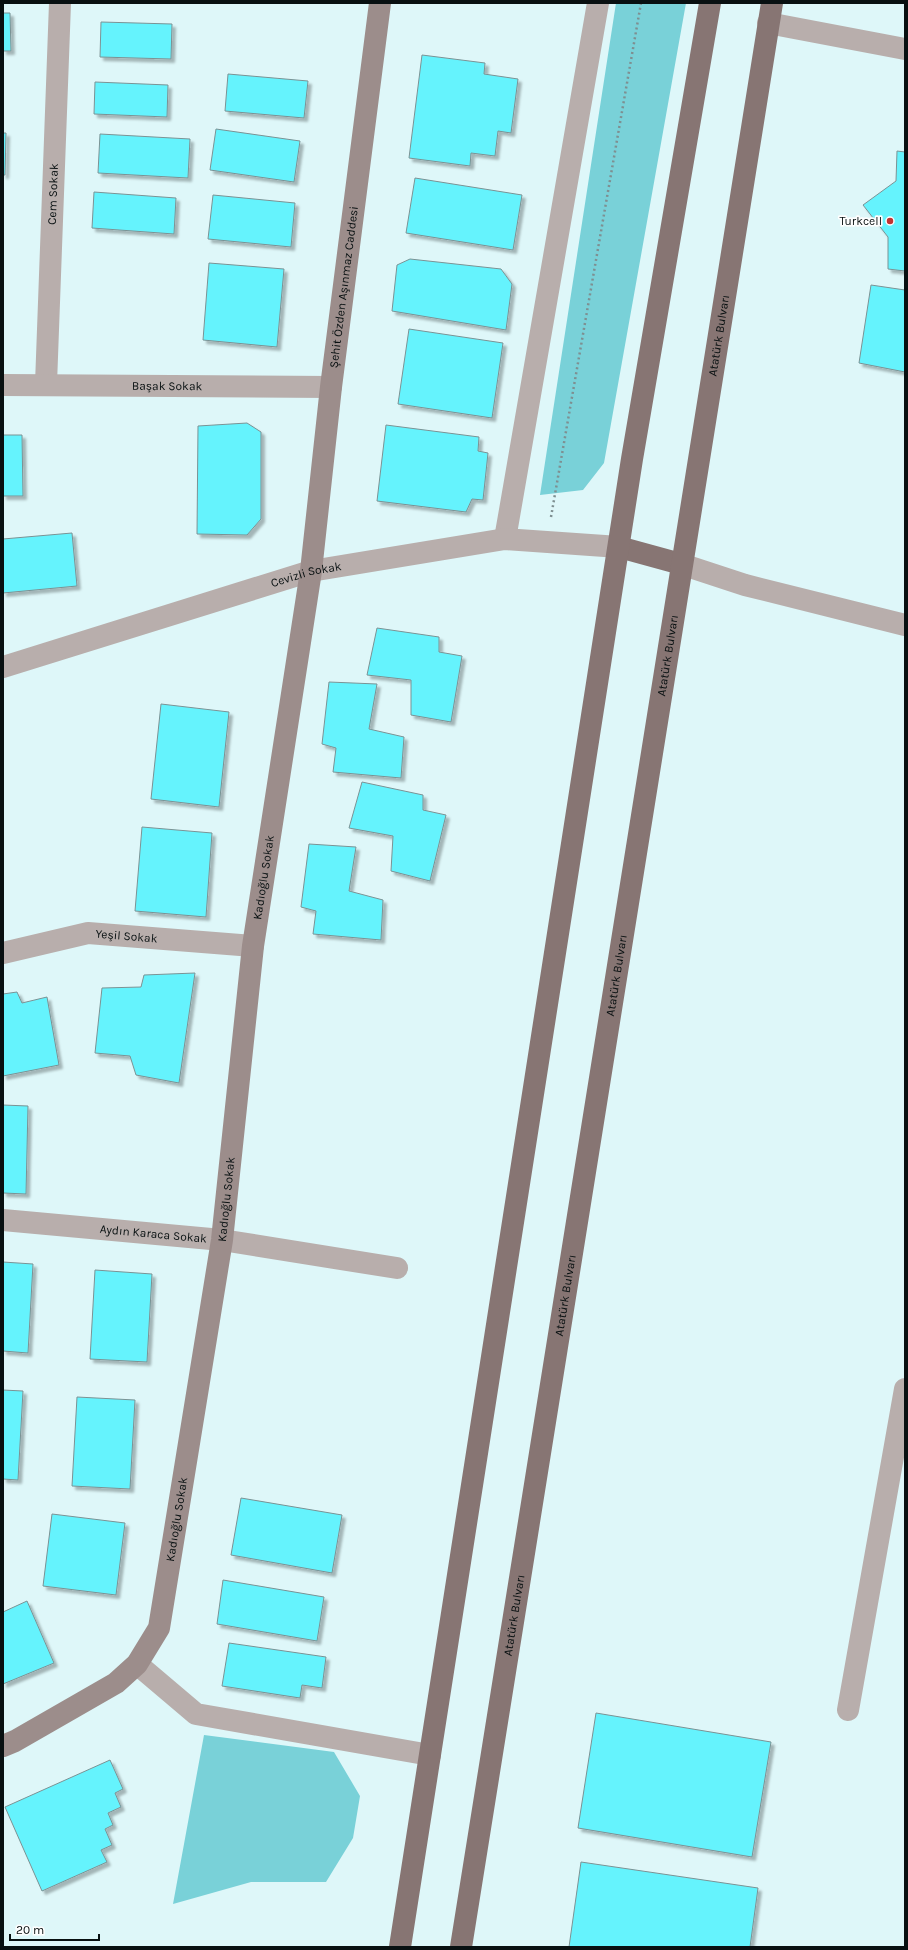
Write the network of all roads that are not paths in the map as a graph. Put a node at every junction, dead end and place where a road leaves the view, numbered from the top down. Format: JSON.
{"nodes":[{"id":1,"x":60,"y":3,"type":"edge"},
{"id":2,"x":380,"y":3,"type":"edge"},
{"id":3,"x":598,"y":3,"type":"edge"},
{"id":4,"x":710,"y":3,"type":"edge"},
{"id":5,"x":770,"y":13,"type":"edge"},
{"id":6,"x":905,"y":49,"type":"edge"},
{"id":7,"x":46,"y":384,"type":"junction"},
{"id":8,"x":3,"y":385,"type":"edge"},
{"id":9,"x":331,"y":387,"type":"junction"},
{"id":10,"x":505,"y":539,"type":"junction"},
{"id":11,"x":619,"y":547,"type":"junction"},
{"id":12,"x":681,"y":564,"type":"junction"},
{"id":13,"x":311,"y":571,"type":"junction"},
{"id":14,"x":905,"y":625,"type":"edge"},
{"id":15,"x":3,"y":667,"type":"edge"},
{"id":16,"x":253,"y":946,"type":"junction"},
{"id":17,"x":3,"y":953,"type":"edge"},
{"id":18,"x":3,"y":1220,"type":"edge"},
{"id":19,"x":222,"y":1240,"type":"junction"},
{"id":20,"x":397,"y":1268,"type":"dead end"},
{"id":21,"x":905,"y":1389,"type":"edge"},
{"id":22,"x":137,"y":1664,"type":"junction"},
{"id":23,"x":848,"y":1710,"type":"dead end"},
{"id":24,"x":3,"y":1746,"type":"edge"},
{"id":25,"x":430,"y":1756,"type":"junction"},
{"id":26,"x":400,"y":1947,"type":"edge"},
{"id":27,"x":461,"y":1947,"type":"edge"}],
"edges":[{"from":1,"to":7,"type":"street","name":"Cem Sokak"},
{"from":2,"to":9,"type":"street","name":"Şehit Özden Aşınmaz Caddesi"},
{"from":3,"to":10,"type":"street"},
{"from":4,"to":11,"type":"main road"},
{"from":5,"to":6,"type":"street"},
{"from":5,"to":12,"type":"main road","name":"Atatürk Bulvarı"},
{"from":7,"to":8,"type":"street","name":"Başak Sokak"},
{"from":7,"to":9,"type":"street","name":"Başak Sokak"},
{"from":9,"to":13,"type":"street","name":"Şehit Özden Aşınmaz Caddesi"},
{"from":10,"to":11,"type":"street","name":"Cevizli Sokak"},
{"from":10,"to":13,"type":"street","name":"Cevizli Sokak"},
{"from":11,"to":12,"type":"main road"},
{"from":11,"to":25,"type":"main road"},
{"from":12,"to":14,"type":"street"},
{"from":12,"to":27,"type":"main road","name":"Atatürk Bulvarı"},
{"from":13,"to":15,"type":"street","name":"Cevizli Sokak"},
{"from":13,"to":16,"type":"street","name":"Kadıoğlu Sokak"},
{"from":16,"to":17,"type":"street","name":"Yeşil Sokak"},
{"from":16,"to":19,"type":"street","name":"Kadıoğlu Sokak"},
{"from":18,"to":19,"type":"street","name":"Aydın Karaca Sokak"},
{"from":19,"to":20,"type":"street","name":"Aydın Karaca Sokak"},
{"from":19,"to":22,"type":"street","name":"Kadıoğlu Sokak"},
{"from":21,"to":23,"type":"street"},
{"from":22,"to":24,"type":"street","name":"Kadıoğlu Sokak"},
{"from":22,"to":25,"type":"street"},
{"from":25,"to":26,"type":"main road"}]}
